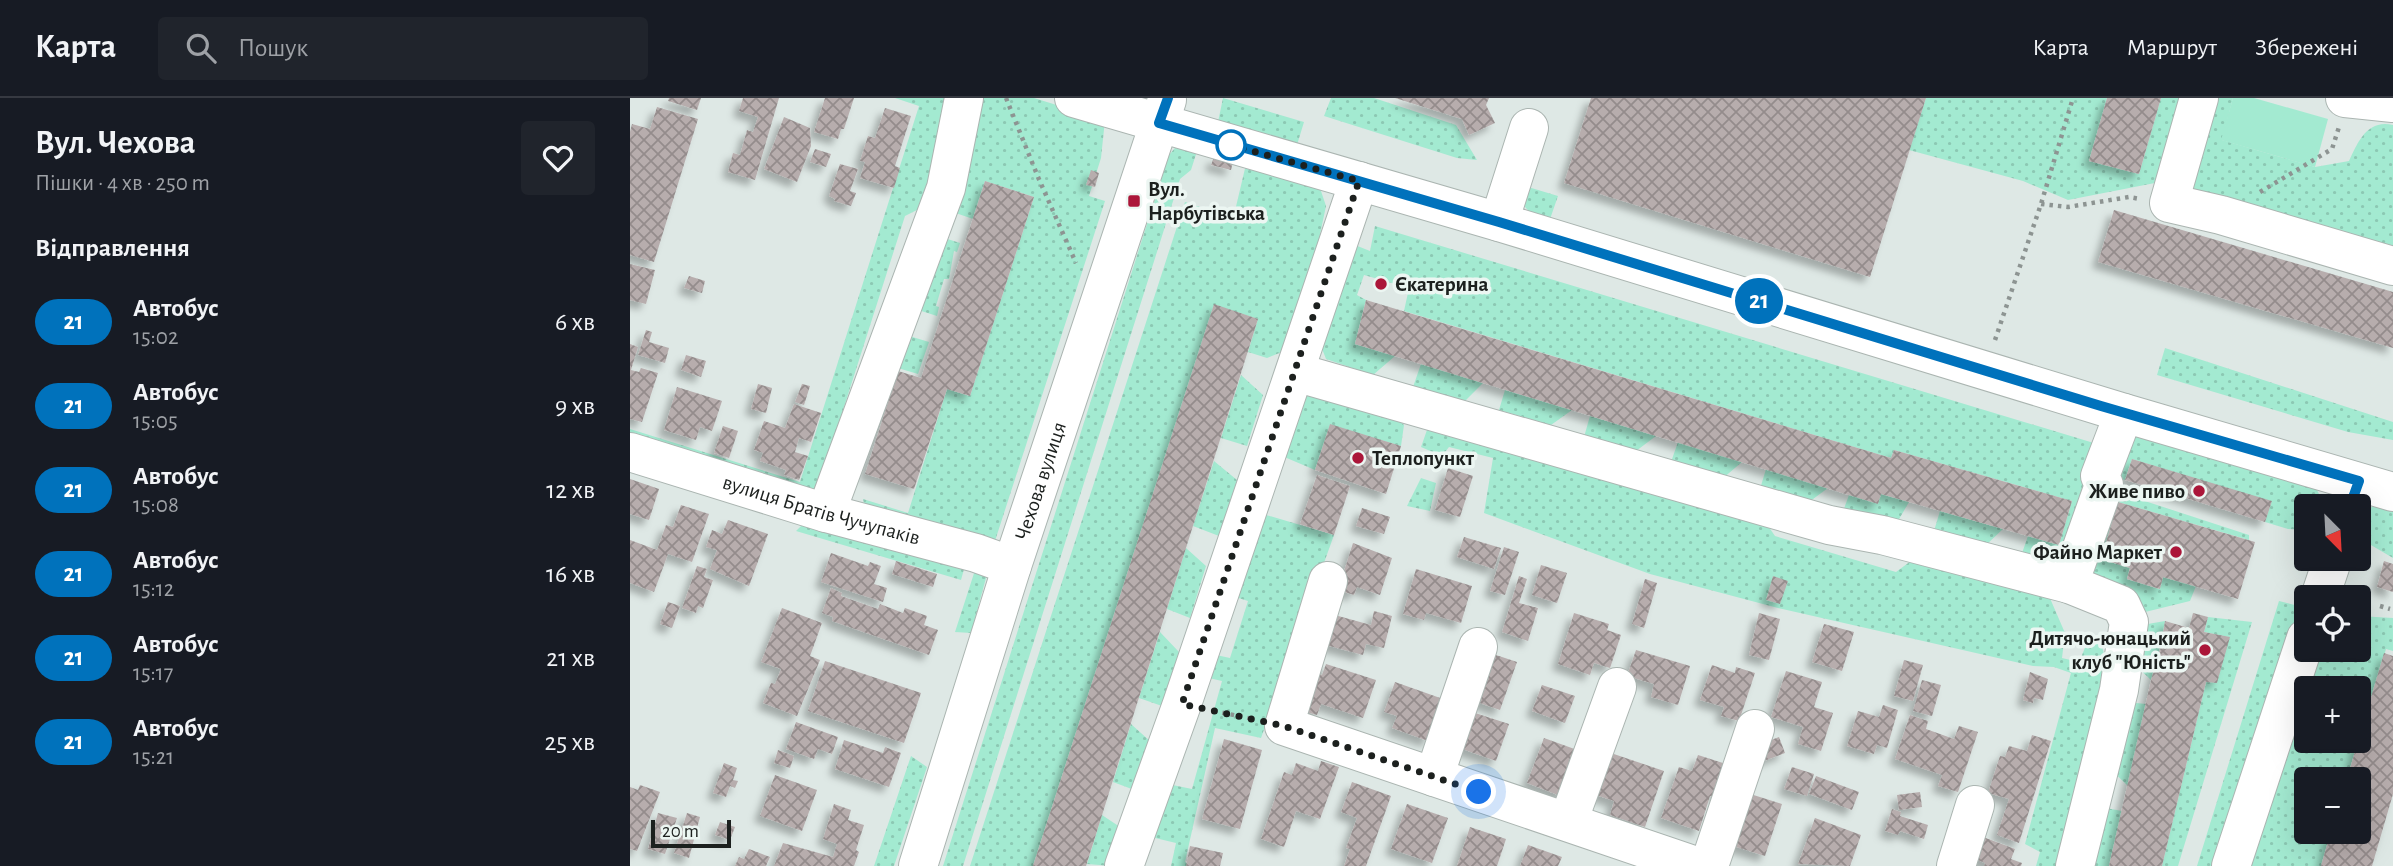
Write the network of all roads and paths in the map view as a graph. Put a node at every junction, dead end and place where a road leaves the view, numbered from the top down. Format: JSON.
{"nodes":[{"id":1,"x":964,"y":98,"type":"edge"},
{"id":2,"x":1006,"y":98,"type":"edge"},
{"id":3,"x":1074,"y":98,"type":"edge"},
{"id":4,"x":2073,"y":98,"type":"edge"},
{"id":5,"x":2199,"y":98,"type":"edge"},
{"id":6,"x":2346,"y":99,"type":"edge"},
{"id":7,"x":2393,"y":103,"type":"edge"},
{"id":8,"x":1163,"y":111,"type":"edge"},
{"id":9,"x":1529,"y":128,"type":"dead end"},
{"id":10,"x":1359,"y":181,"type":"junction"},
{"id":11,"x":2041,"y":204,"type":"junction"},
{"id":12,"x":2169,"y":204,"type":"junction"},
{"id":13,"x":2221,"y":215,"type":"junction"},
{"id":14,"x":1499,"y":222,"type":"junction"},
{"id":15,"x":1076,"y":263,"type":"dead end"},
{"id":16,"x":2393,"y":266,"type":"edge"},
{"id":17,"x":1986,"y":371,"type":"junction"},
{"id":18,"x":1295,"y":372,"type":"junction"},
{"id":19,"x":2123,"y":412,"type":"junction"},
{"id":20,"x":630,"y":452,"type":"edge"},
{"id":21,"x":2367,"y":493,"type":"edge"},
{"id":22,"x":826,"y":513,"type":"junction"},
{"id":23,"x":1012,"y":566,"type":"junction"},
{"id":24,"x":1328,"y":581,"type":"dead end"},
{"id":25,"x":2069,"y":584,"type":"junction"},
{"id":26,"x":2380,"y":607,"type":"dead end"},
{"id":27,"x":2390,"y":610,"type":"dead end"},
{"id":28,"x":1478,"y":647,"type":"dead end"},
{"id":29,"x":2298,"y":662,"type":"edge"},
{"id":30,"x":1617,"y":687,"type":"dead end"},
{"id":31,"x":1182,"y":704,"type":"junction"},
{"id":32,"x":1284,"y":726,"type":"junction"},
{"id":33,"x":1755,"y":729,"type":"dead end"},
{"id":34,"x":1434,"y":777,"type":"junction"},
{"id":35,"x":1975,"y":805,"type":"dead end"},
{"id":36,"x":1568,"y":822,"type":"junction"},
{"id":37,"x":918,"y":866,"type":"edge"},
{"id":38,"x":1124,"y":866,"type":"edge"},
{"id":39,"x":1696,"y":866,"type":"edge"},
{"id":40,"x":1709,"y":866,"type":"edge"},
{"id":41,"x":1956,"y":866,"type":"edge"},
{"id":42,"x":2075,"y":866,"type":"edge"},
{"id":43,"x":2231,"y":866,"type":"edge"}],
"edges":[{"from":1,"to":22,"type":"street"},
{"from":2,"to":15,"type":"path"},
{"from":3,"to":8,"type":"street"},
{"from":4,"to":11,"type":"path"},
{"from":5,"to":12,"type":"street"},
{"from":6,"to":7,"type":"street"},
{"from":6,"to":13,"type":"path"},
{"from":8,"to":10,"type":"street"},
{"from":8,"to":23,"type":"street","name":"Чехова вулиця"},
{"from":9,"to":14,"type":"street"},
{"from":10,"to":14,"type":"street"},
{"from":10,"to":18,"type":"street"},
{"from":11,"to":12,"type":"path"},
{"from":11,"to":17,"type":"path"},
{"from":12,"to":13,"type":"street"},
{"from":13,"to":16,"type":"street"},
{"from":14,"to":17,"type":"street"},
{"from":17,"to":19,"type":"street"},
{"from":18,"to":25,"type":"street"},
{"from":18,"to":31,"type":"street"},
{"from":19,"to":21,"type":"street"},
{"from":19,"to":25,"type":"street"},
{"from":20,"to":22,"type":"street","name":"вулиця Братів Чучупаків"},
{"from":22,"to":23,"type":"street","name":"вулиця Братів Чучупаків"},
{"from":23,"to":37,"type":"street","name":"Чехова вулиця"},
{"from":24,"to":32,"type":"street"},
{"from":25,"to":42,"type":"street"},
{"from":26,"to":27,"type":"path"},
{"from":28,"to":34,"type":"street"},
{"from":29,"to":43,"type":"street"},
{"from":30,"to":36,"type":"street"},
{"from":31,"to":32,"type":"path"},
{"from":31,"to":38,"type":"street"},
{"from":32,"to":34,"type":"street"},
{"from":33,"to":40,"type":"street"},
{"from":34,"to":36,"type":"street"},
{"from":35,"to":41,"type":"street"},
{"from":36,"to":39,"type":"street"}]}
